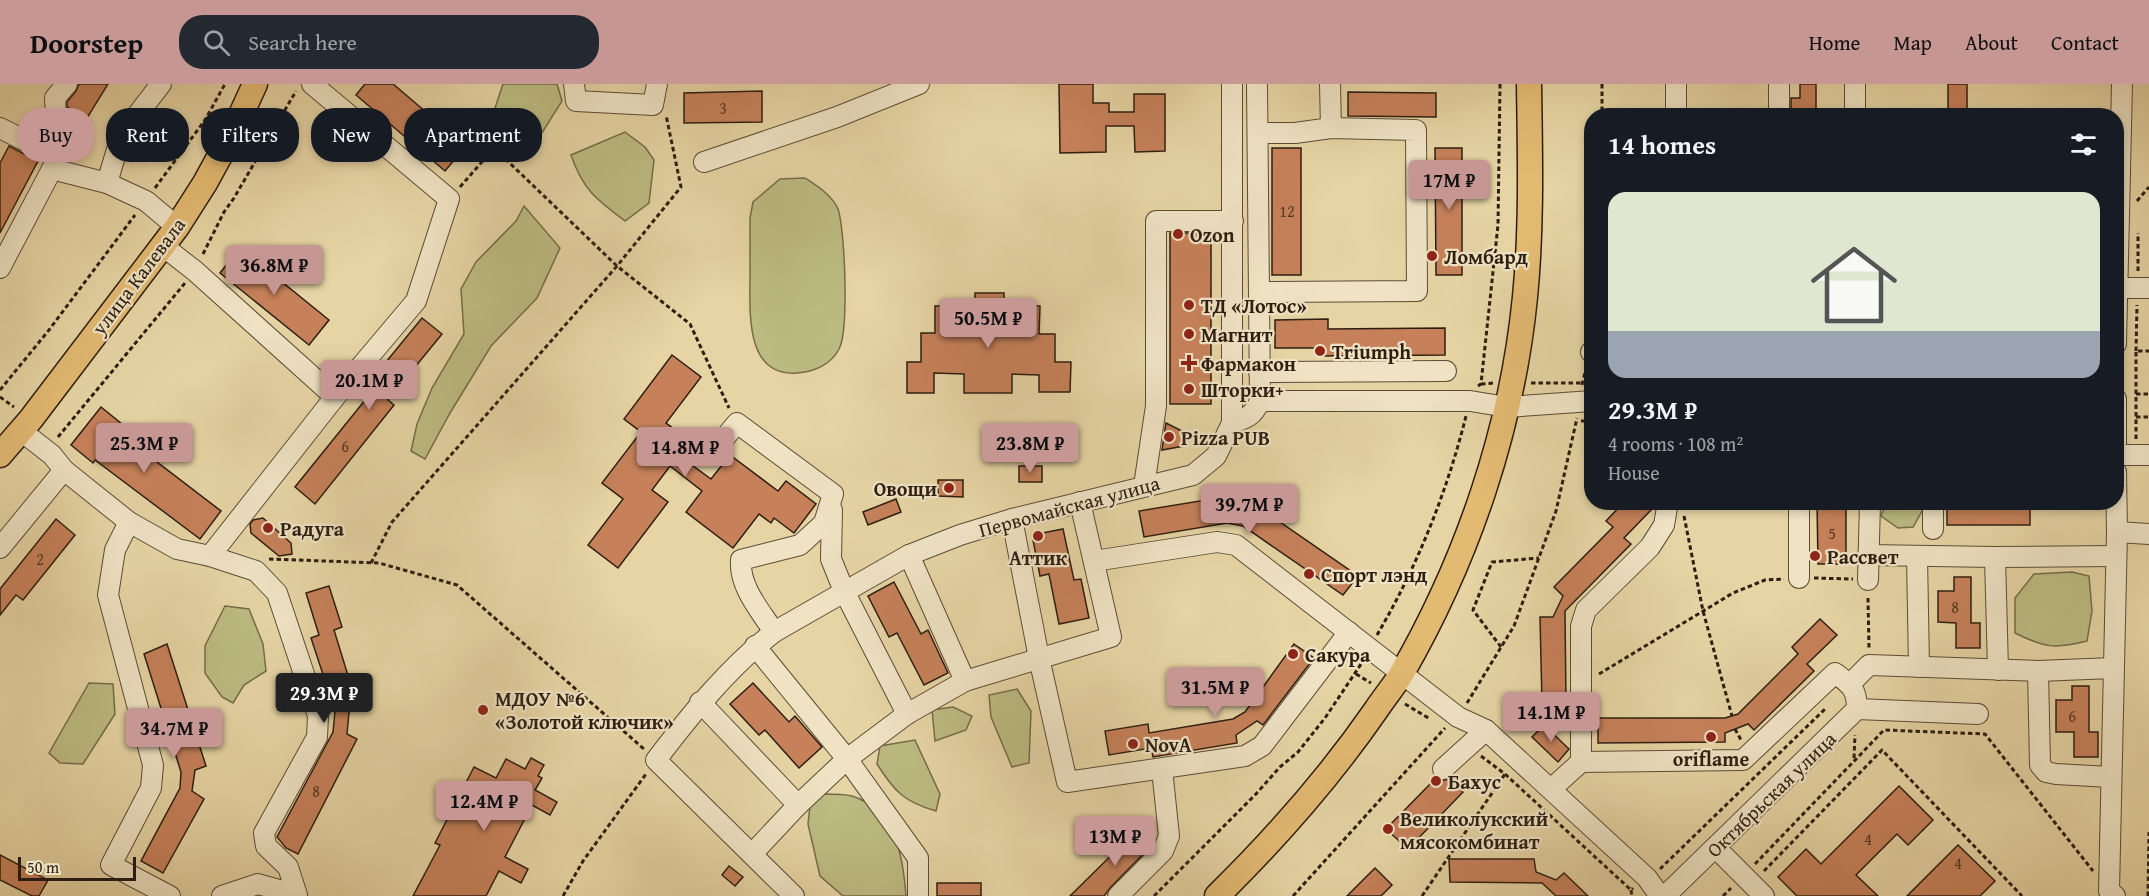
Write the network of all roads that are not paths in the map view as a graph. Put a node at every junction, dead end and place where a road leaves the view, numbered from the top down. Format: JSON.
{"nodes":[{"id":1,"x":67,"y":84,"type":"edge"},
{"id":2,"x":161,"y":84,"type":"edge"},
{"id":3,"x":255,"y":84,"type":"edge"},
{"id":4,"x":312,"y":84,"type":"edge"},
{"id":5,"x":574,"y":84,"type":"edge"},
{"id":6,"x":657,"y":84,"type":"edge"},
{"id":7,"x":919,"y":84,"type":"edge"},
{"id":8,"x":1232,"y":84,"type":"edge"},
{"id":9,"x":1257,"y":84,"type":"edge"},
{"id":10,"x":1330,"y":84,"type":"edge"},
{"id":11,"x":1529,"y":84,"type":"edge"},
{"id":12,"x":1676,"y":84,"type":"edge"},
{"id":13,"x":1779,"y":84,"type":"edge"},
{"id":14,"x":1855,"y":84,"type":"edge"},
{"id":15,"x":2122,"y":84,"type":"edge"},
{"id":16,"x":1676,"y":108,"type":"edge"},
{"id":17,"x":1779,"y":108,"type":"edge"},
{"id":18,"x":1856,"y":108,"type":"edge"},
{"id":19,"x":2121,"y":108,"type":"edge"},
{"id":20,"x":0,"y":128,"type":"edge"},
{"id":21,"x":1330,"y":128,"type":"junction"},
{"id":22,"x":1258,"y":133,"type":"junction"},
{"id":23,"x":704,"y":162,"type":"dead end"},
{"id":24,"x":55,"y":163,"type":"junction"},
{"id":25,"x":107,"y":183,"type":"junction"},
{"id":26,"x":1233,"y":221,"type":"junction"},
{"id":27,"x":170,"y":236,"type":"junction"},
{"id":28,"x":0,"y":268,"type":"edge"},
{"id":29,"x":2124,"y":288,"type":"edge"},
{"id":30,"x":2149,"y":288,"type":"edge"},
{"id":31,"x":1259,"y":292,"type":"junction"},
{"id":32,"x":1446,"y":371,"type":"dead end"},
{"id":33,"x":1259,"y":372,"type":"junction"},
{"id":34,"x":1584,"y":395,"type":"edge"},
{"id":35,"x":335,"y":397,"type":"junction"},
{"id":36,"x":1260,"y":401,"type":"junction"},
{"id":37,"x":1507,"y":407,"type":"junction"},
{"id":38,"x":2124,"y":421,"type":"edge"},
{"id":39,"x":1232,"y":423,"type":"junction"},
{"id":40,"x":20,"y":430,"type":"junction"},
{"id":41,"x":716,"y":448,"type":"dead end"},
{"id":42,"x":2134,"y":448,"type":"edge"},
{"id":43,"x":0,"y":455,"type":"edge"},
{"id":44,"x":58,"y":463,"type":"junction"},
{"id":45,"x":1144,"y":486,"type":"junction"},
{"id":46,"x":833,"y":494,"type":"junction"},
{"id":47,"x":1080,"y":502,"type":"junction"},
{"id":48,"x":1673,"y":510,"type":"edge"},
{"id":49,"x":1799,"y":510,"type":"edge"},
{"id":50,"x":1870,"y":510,"type":"edge"},
{"id":51,"x":1933,"y":510,"type":"edge"},
{"id":52,"x":2117,"y":510,"type":"edge"},
{"id":53,"x":1012,"y":519,"type":"junction"},
{"id":54,"x":129,"y":522,"type":"junction"},
{"id":55,"x":1932,"y":529,"type":"dead end"},
{"id":56,"x":2117,"y":532,"type":"junction"},
{"id":57,"x":2149,"y":534,"type":"edge"},
{"id":58,"x":0,"y":548,"type":"edge"},
{"id":59,"x":909,"y":555,"type":"junction"},
{"id":60,"x":1868,"y":555,"type":"junction"},
{"id":61,"x":210,"y":556,"type":"junction"},
{"id":62,"x":1917,"y":556,"type":"junction"},
{"id":63,"x":2116,"y":556,"type":"junction"},
{"id":64,"x":1995,"y":557,"type":"junction"},
{"id":65,"x":1094,"y":561,"type":"junction"},
{"id":66,"x":1799,"y":578,"type":"road end"},
{"id":67,"x":1868,"y":580,"type":"road end"},
{"id":68,"x":844,"y":591,"type":"junction"},
{"id":69,"x":774,"y":632,"type":"junction"},
{"id":70,"x":1349,"y":632,"type":"junction"},
{"id":71,"x":755,"y":646,"type":"junction"},
{"id":72,"x":1039,"y":658,"type":"junction"},
{"id":73,"x":1919,"y":667,"type":"junction"},
{"id":74,"x":2114,"y":668,"type":"junction"},
{"id":75,"x":1998,"y":670,"type":"junction"},
{"id":76,"x":2038,"y":671,"type":"junction"},
{"id":77,"x":1401,"y":675,"type":"junction"},
{"id":78,"x":965,"y":681,"type":"junction"},
{"id":79,"x":1850,"y":684,"type":"junction"},
{"id":80,"x":700,"y":702,"type":"junction"},
{"id":81,"x":1857,"y":709,"type":"junction"},
{"id":82,"x":907,"y":714,"type":"junction"},
{"id":83,"x":1978,"y":714,"type":"dead end"},
{"id":84,"x":1486,"y":730,"type":"junction"},
{"id":85,"x":847,"y":759,"type":"junction"},
{"id":86,"x":1581,"y":762,"type":"junction"},
{"id":87,"x":1162,"y":769,"type":"junction"},
{"id":88,"x":1443,"y":770,"type":"dead end"},
{"id":89,"x":2110,"y":777,"type":"junction"},
{"id":90,"x":1551,"y":789,"type":"junction"},
{"id":91,"x":798,"y":805,"type":"junction"},
{"id":92,"x":1716,"y":848,"type":"junction"},
{"id":93,"x":752,"y":854,"type":"junction"},
{"id":94,"x":1753,"y":885,"type":"edge"},
{"id":95,"x":2112,"y":894,"type":"edge"},
{"id":96,"x":298,"y":895,"type":"edge"},
{"id":97,"x":170,"y":896,"type":"edge"},
{"id":98,"x":222,"y":896,"type":"edge"},
{"id":99,"x":794,"y":896,"type":"edge"},
{"id":100,"x":918,"y":896,"type":"edge"},
{"id":101,"x":1118,"y":896,"type":"edge"},
{"id":102,"x":1217,"y":896,"type":"edge"},
{"id":103,"x":1663,"y":896,"type":"edge"}],
"edges":[{"from":1,"to":24,"type":"street"},
{"from":2,"to":25,"type":"street"},
{"from":3,"to":27,"type":"main road","name":"улица Калевала"},
{"from":4,"to":35,"type":"street"},
{"from":5,"to":6,"type":"street"},
{"from":7,"to":23,"type":"street"},
{"from":8,"to":26,"type":"street","name":"Первомайская улица"},
{"from":9,"to":22,"type":"street"},
{"from":10,"to":21,"type":"street"},
{"from":11,"to":37,"type":"main road"},
{"from":12,"to":16,"type":"street"},
{"from":13,"to":17,"type":"street"},
{"from":14,"to":18,"type":"street"},
{"from":15,"to":19,"type":"street"},
{"from":20,"to":24,"type":"street"},
{"from":21,"to":22,"type":"street"},
{"from":21,"to":31,"type":"street"},
{"from":22,"to":31,"type":"street"},
{"from":24,"to":25,"type":"street"},
{"from":24,"to":28,"type":"street"},
{"from":25,"to":27,"type":"street"},
{"from":26,"to":39,"type":"street","name":"Первомайская улица"},
{"from":26,"to":45,"type":"street"},
{"from":27,"to":35,"type":"street"},
{"from":27,"to":40,"type":"main road","name":"улица Калевала"},
{"from":29,"to":30,"type":"street"},
{"from":31,"to":33,"type":"street"},
{"from":32,"to":33,"type":"street"},
{"from":33,"to":36,"type":"street"},
{"from":34,"to":37,"type":"street"},
{"from":35,"to":61,"type":"street"},
{"from":36,"to":37,"type":"street"},
{"from":36,"to":39,"type":"street"},
{"from":37,"to":77,"type":"main road"},
{"from":38,"to":42,"type":"street"},
{"from":39,"to":45,"type":"street","name":"Первомайская улица"},
{"from":40,"to":43,"type":"main road","name":"улица Калевала"},
{"from":40,"to":44,"type":"street"},
{"from":41,"to":46,"type":"street"},
{"from":44,"to":54,"type":"street"},
{"from":44,"to":58,"type":"street"},
{"from":45,"to":47,"type":"street","name":"Первомайская улица"},
{"from":46,"to":68,"type":"street"},
{"from":46,"to":69,"type":"street"},
{"from":47,"to":53,"type":"street","name":"Первомайская улица"},
{"from":47,"to":65,"type":"street"},
{"from":48,"to":86,"type":"street"},
{"from":49,"to":66,"type":"street"},
{"from":50,"to":60,"type":"street"},
{"from":51,"to":55,"type":"street"},
{"from":52,"to":56,"type":"street"},
{"from":53,"to":59,"type":"street","name":"Первомайская улица"},
{"from":53,"to":72,"type":"street"},
{"from":54,"to":61,"type":"street"},
{"from":54,"to":97,"type":"street"},
{"from":56,"to":57,"type":"street"},
{"from":56,"to":63,"type":"street"},
{"from":59,"to":68,"type":"street","name":"Первомайская улица"},
{"from":59,"to":78,"type":"street"},
{"from":60,"to":62,"type":"street"},
{"from":60,"to":67,"type":"street"},
{"from":61,"to":96,"type":"street"},
{"from":62,"to":64,"type":"street"},
{"from":62,"to":73,"type":"street"},
{"from":63,"to":64,"type":"street"},
{"from":63,"to":74,"type":"street"},
{"from":64,"to":75,"type":"street"},
{"from":65,"to":70,"type":"street"},
{"from":65,"to":72,"type":"street"},
{"from":68,"to":69,"type":"street","name":"Первомайская улица"},
{"from":68,"to":82,"type":"street"},
{"from":69,"to":71,"type":"street","name":"Первомайская улица"},
{"from":70,"to":77,"type":"street"},
{"from":70,"to":87,"type":"street"},
{"from":71,"to":80,"type":"street","name":"Первомайская улица"},
{"from":71,"to":85,"type":"street"},
{"from":72,"to":78,"type":"street"},
{"from":72,"to":87,"type":"street"},
{"from":73,"to":75,"type":"street"},
{"from":73,"to":79,"type":"street"},
{"from":74,"to":76,"type":"street"},
{"from":74,"to":89,"type":"street"},
{"from":75,"to":76,"type":"street"},
{"from":76,"to":89,"type":"street"},
{"from":77,"to":84,"type":"street"},
{"from":77,"to":102,"type":"main road"},
{"from":78,"to":82,"type":"street"},
{"from":79,"to":81,"type":"street"},
{"from":79,"to":86,"type":"street"},
{"from":80,"to":91,"type":"street"},
{"from":80,"to":93,"type":"street","name":"Первомайская улица"},
{"from":81,"to":83,"type":"street"},
{"from":81,"to":92,"type":"street","name":"Октябрьская улица"},
{"from":82,"to":85,"type":"street"},
{"from":84,"to":88,"type":"street"},
{"from":84,"to":90,"type":"street"},
{"from":85,"to":91,"type":"street"},
{"from":85,"to":100,"type":"street"},
{"from":86,"to":90,"type":"street"},
{"from":87,"to":101,"type":"street"},
{"from":89,"to":95,"type":"street"},
{"from":90,"to":103,"type":"street"},
{"from":91,"to":93,"type":"street"},
{"from":92,"to":94,"type":"street"},
{"from":92,"to":103,"type":"street","name":"Октябрьская улица"},
{"from":93,"to":99,"type":"street"},
{"from":96,"to":98,"type":"street"}]}
